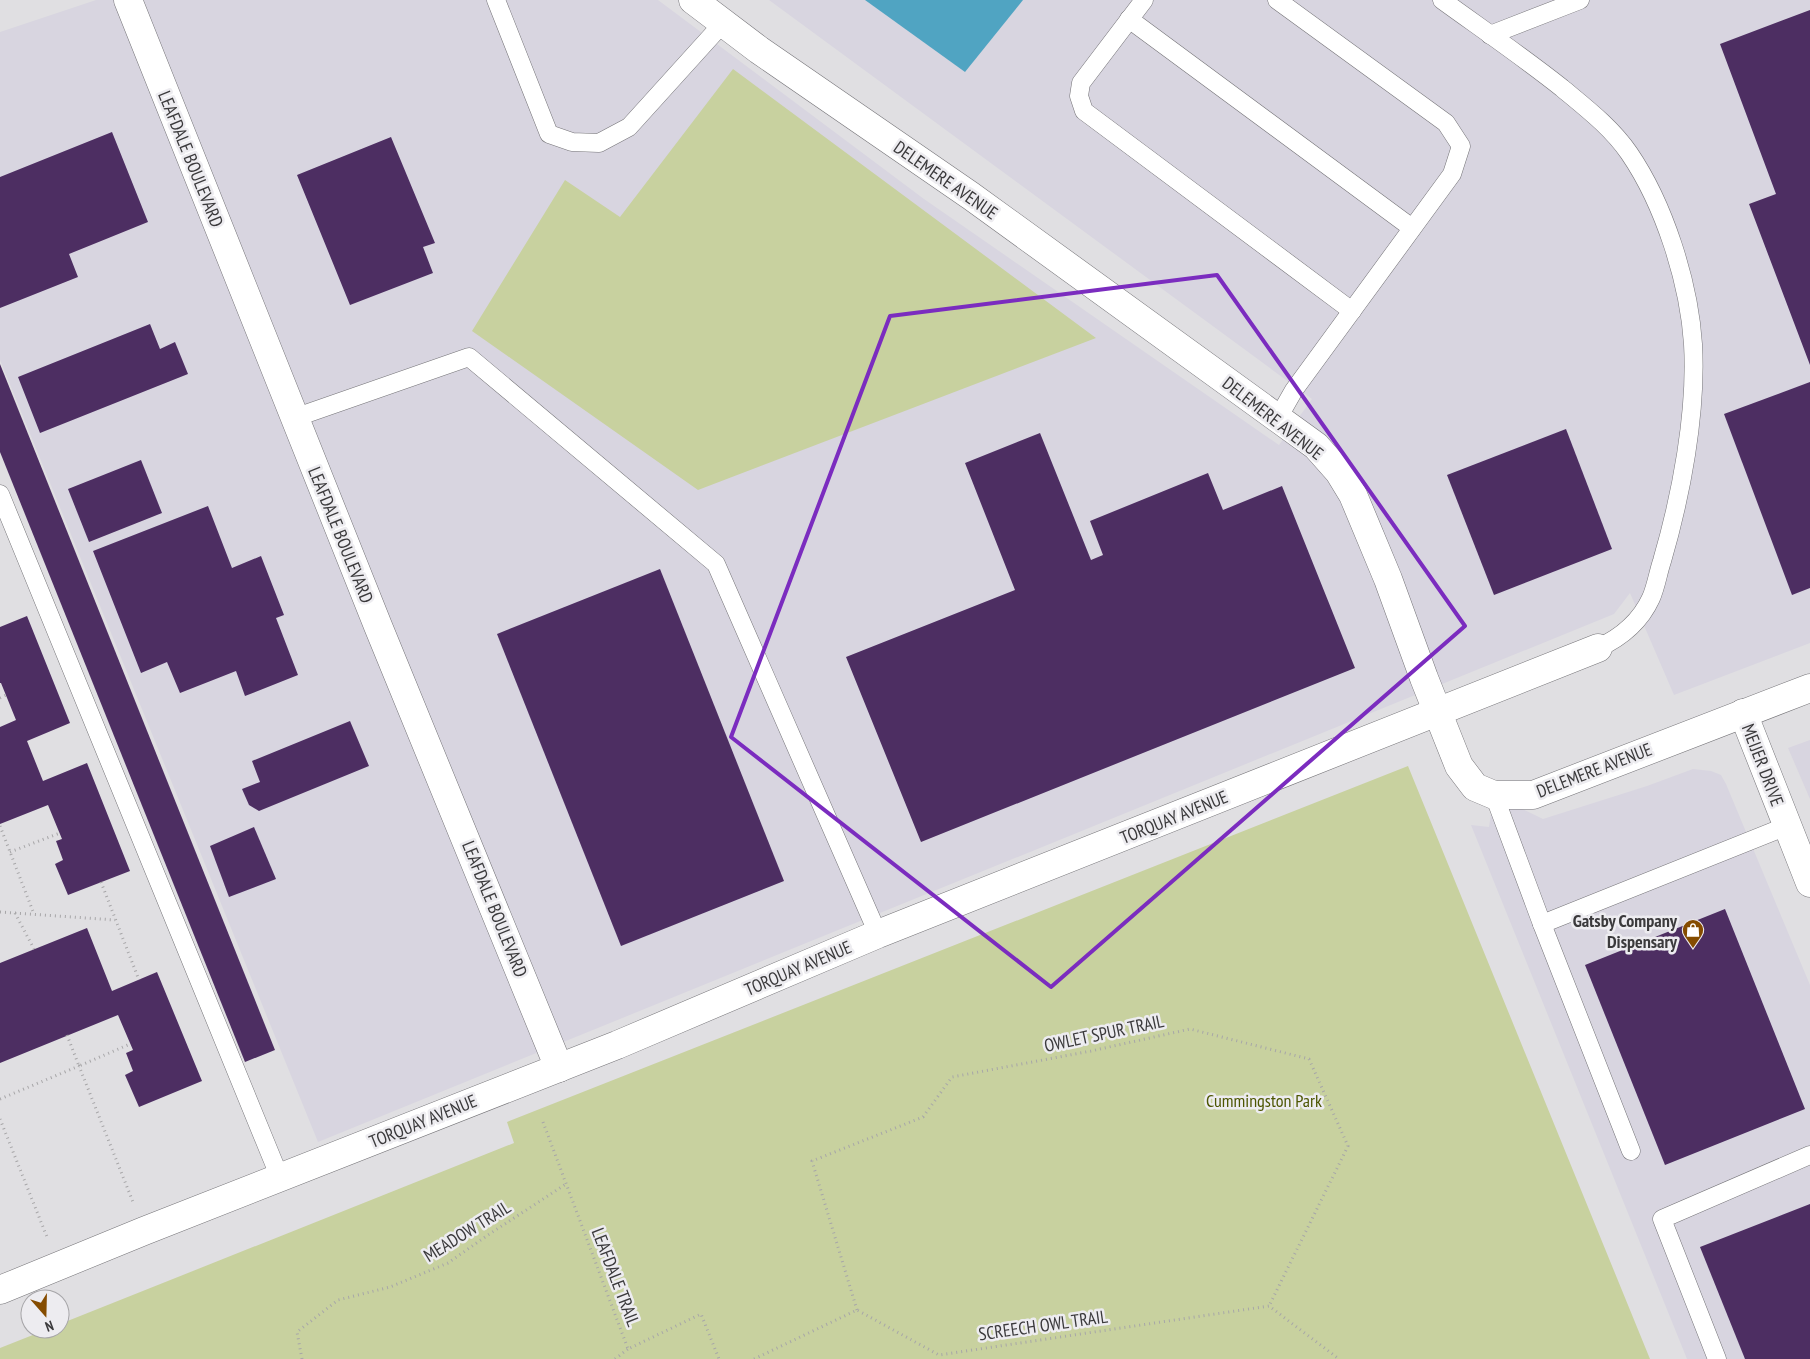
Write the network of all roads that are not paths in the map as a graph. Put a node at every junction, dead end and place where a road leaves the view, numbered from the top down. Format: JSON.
{"nodes":[{"id":1,"x":128,"y":0,"type":"edge"},
{"id":2,"x":496,"y":0,"type":"edge"},
{"id":3,"x":693,"y":0,"type":"edge"},
{"id":4,"x":1144,"y":0,"type":"edge"},
{"id":5,"x":1278,"y":0,"type":"edge"},
{"id":6,"x":1442,"y":0,"type":"edge"},
{"id":7,"x":1580,"y":0,"type":"edge"},
{"id":8,"x":1129,"y":19,"type":"junction"},
{"id":9,"x":724,"y":22,"type":"junction"},
{"id":10,"x":1490,"y":35,"type":"junction"},
{"id":11,"x":1412,"y":228,"type":"junction"},
{"id":12,"x":1352,"y":311,"type":"junction"},
{"id":13,"x":294,"y":418,"type":"junction"},
{"id":14,"x":1278,"y":418,"type":"junction"},
{"id":15,"x":0,"y":494,"type":"edge"},
{"id":16,"x":1598,"y":648,"type":"joint"},
{"id":17,"x":1810,"y":688,"type":"edge"},
{"id":18,"x":1438,"y":712,"type":"junction"},
{"id":19,"x":1743,"y":713,"type":"junction"},
{"id":20,"x":1494,"y":795,"type":"junction"},
{"id":21,"x":1787,"y":826,"type":"junction"},
{"id":22,"x":1810,"y":883,"type":"edge"},
{"id":23,"x":1542,"y":924,"type":"junction"},
{"id":24,"x":878,"y":934,"type":"junction"},
{"id":25,"x":559,"y":1068,"type":"junction"},
{"id":26,"x":1631,"y":1151,"type":"dead end"},
{"id":27,"x":1810,"y":1155,"type":"edge"},
{"id":28,"x":280,"y":1178,"type":"junction"},
{"id":29,"x":0,"y":1290,"type":"edge"},
{"id":30,"x":1717,"y":1359,"type":"edge"}],
"edges":[{"from":1,"to":13,"type":"street","name":"LEAFDALE BOULEVARD"},
{"from":2,"to":9,"type":"lane"},
{"from":3,"to":9,"type":"street","name":"DELEMERE AVENUE"},
{"from":4,"to":8,"type":"lane"},
{"from":5,"to":11,"type":"lane"},
{"from":6,"to":10,"type":"lane"},
{"from":7,"to":10,"type":"lane"},
{"from":8,"to":11,"type":"lane"},
{"from":8,"to":12,"type":"lane"},
{"from":9,"to":14,"type":"street","name":"DELEMERE AVENUE"},
{"from":10,"to":16,"type":"lane"},
{"from":11,"to":12,"type":"lane"},
{"from":12,"to":14,"type":"lane"},
{"from":13,"to":24,"type":"lane"},
{"from":13,"to":25,"type":"street","name":"LEAFDALE BOULEVARD"},
{"from":14,"to":18,"type":"street","name":"DELEMERE AVENUE"},
{"from":15,"to":28,"type":"lane"},
{"from":16,"to":18,"type":"street","name":"TORQUAY AVENUE"},
{"from":17,"to":19,"type":"street","name":"MEIJER DRIVE"},
{"from":18,"to":20,"type":"street","name":"DELEMERE AVENUE"},
{"from":18,"to":24,"type":"street","name":"TORQUAY AVENUE"},
{"from":19,"to":20,"type":"street","name":"DELEMERE AVENUE"},
{"from":19,"to":21,"type":"street","name":"MEIJER DRIVE"},
{"from":20,"to":23,"type":"lane"},
{"from":21,"to":22,"type":"street","name":"MEIJER DRIVE"},
{"from":21,"to":23,"type":"lane"},
{"from":23,"to":26,"type":"lane"},
{"from":24,"to":25,"type":"street","name":"TORQUAY AVENUE"},
{"from":25,"to":28,"type":"street","name":"TORQUAY AVENUE"},
{"from":27,"to":30,"type":"lane"},
{"from":28,"to":29,"type":"street","name":"TORQUAY AVENUE"}]}
